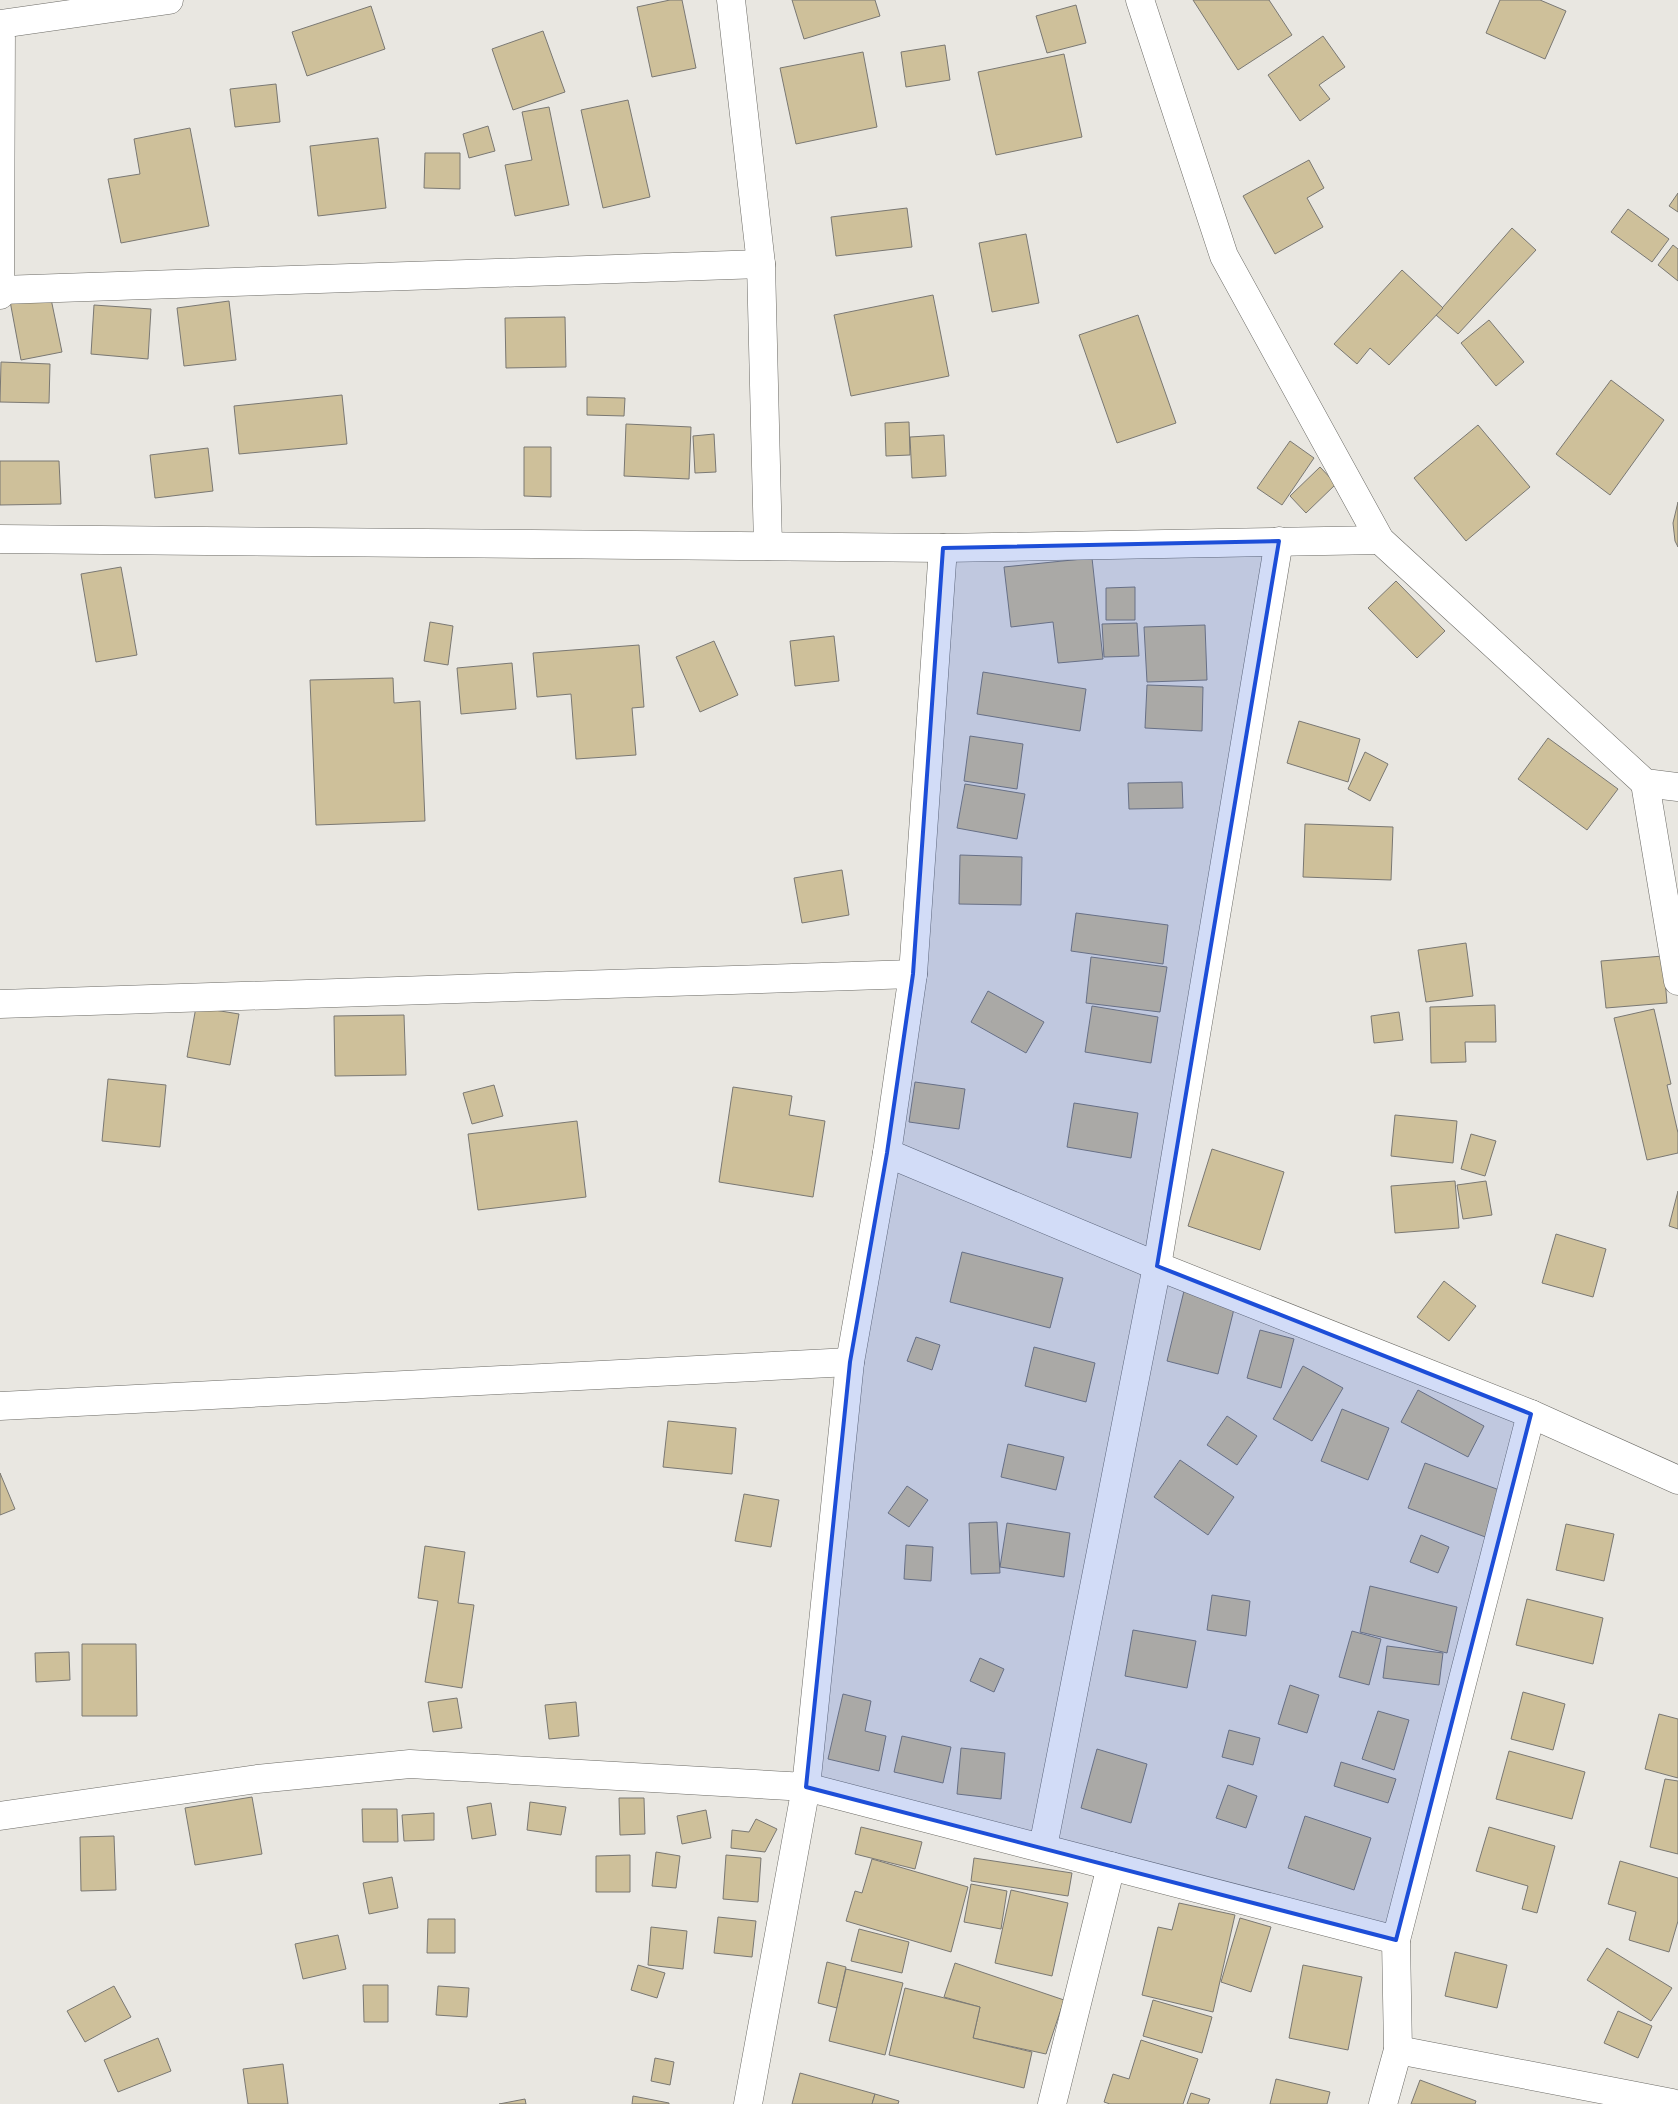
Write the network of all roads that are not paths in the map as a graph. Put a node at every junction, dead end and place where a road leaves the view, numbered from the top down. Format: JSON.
{"nodes":[{"id":1,"x":169,"y":0,"type":"edge"},
{"id":2,"x":731,"y":0,"type":"edge"},
{"id":3,"x":1140,"y":0,"type":"edge"},
{"id":4,"x":762,"y":264,"type":"junction"},
{"id":5,"x":0,"y":292,"type":"edge"},
{"id":6,"x":0,"y":539,"type":"edge"},
{"id":7,"x":1279,"y":540,"type":"junction"},
{"id":8,"x":1380,"y":540,"type":"junction"},
{"id":9,"x":768,"y":546,"type":"junction"},
{"id":10,"x":943,"y":548,"type":"junction"},
{"id":11,"x":1644,"y":783,"type":"junction"},
{"id":12,"x":1678,"y":787,"type":"edge"},
{"id":13,"x":913,"y":974,"type":"junction"},
{"id":14,"x":1678,"y":981,"type":"edge"},
{"id":15,"x":0,"y":1004,"type":"edge"},
{"id":16,"x":888,"y":1153,"type":"junction"},
{"id":17,"x":1157,"y":1266,"type":"junction"},
{"id":18,"x":850,"y":1362,"type":"junction"},
{"id":19,"x":0,"y":1406,"type":"edge"},
{"id":20,"x":1531,"y":1414,"type":"junction"},
{"id":21,"x":1678,"y":1480,"type":"edge"},
{"id":22,"x":806,"y":1787,"type":"junction"},
{"id":23,"x":0,"y":1816,"type":"edge"},
{"id":24,"x":1043,"y":1847,"type":"junction"},
{"id":25,"x":1111,"y":1866,"type":"junction"},
{"id":26,"x":1396,"y":1940,"type":"junction"},
{"id":27,"x":1398,"y":2050,"type":"junction"},
{"id":28,"x":1674,"y":2096,"type":"edge"},
{"id":29,"x":748,"y":2104,"type":"edge"},
{"id":30,"x":1052,"y":2104,"type":"edge"},
{"id":31,"x":1383,"y":2104,"type":"edge"}],
"edges":[{"from":1,"to":5,"type":"street"},
{"from":2,"to":4,"type":"street"},
{"from":3,"to":8,"type":"street"},
{"from":4,"to":5,"type":"street"},
{"from":4,"to":9,"type":"street"},
{"from":6,"to":9,"type":"street"},
{"from":7,"to":8,"type":"street"},
{"from":7,"to":10,"type":"street"},
{"from":7,"to":17,"type":"street"},
{"from":8,"to":11,"type":"street"},
{"from":9,"to":10,"type":"street"},
{"from":10,"to":13,"type":"street"},
{"from":11,"to":12,"type":"street"},
{"from":11,"to":14,"type":"street"},
{"from":13,"to":15,"type":"street"},
{"from":13,"to":16,"type":"street"},
{"from":16,"to":17,"type":"street"},
{"from":16,"to":18,"type":"street"},
{"from":17,"to":20,"type":"street"},
{"from":17,"to":24,"type":"street"},
{"from":18,"to":19,"type":"street"},
{"from":18,"to":22,"type":"street"},
{"from":20,"to":21,"type":"street"},
{"from":20,"to":26,"type":"street"},
{"from":22,"to":23,"type":"street"},
{"from":22,"to":24,"type":"street"},
{"from":22,"to":29,"type":"street"},
{"from":24,"to":25,"type":"street"},
{"from":25,"to":26,"type":"street"},
{"from":25,"to":30,"type":"street"},
{"from":26,"to":27,"type":"street"},
{"from":27,"to":28,"type":"street"},
{"from":27,"to":31,"type":"street"}]}
